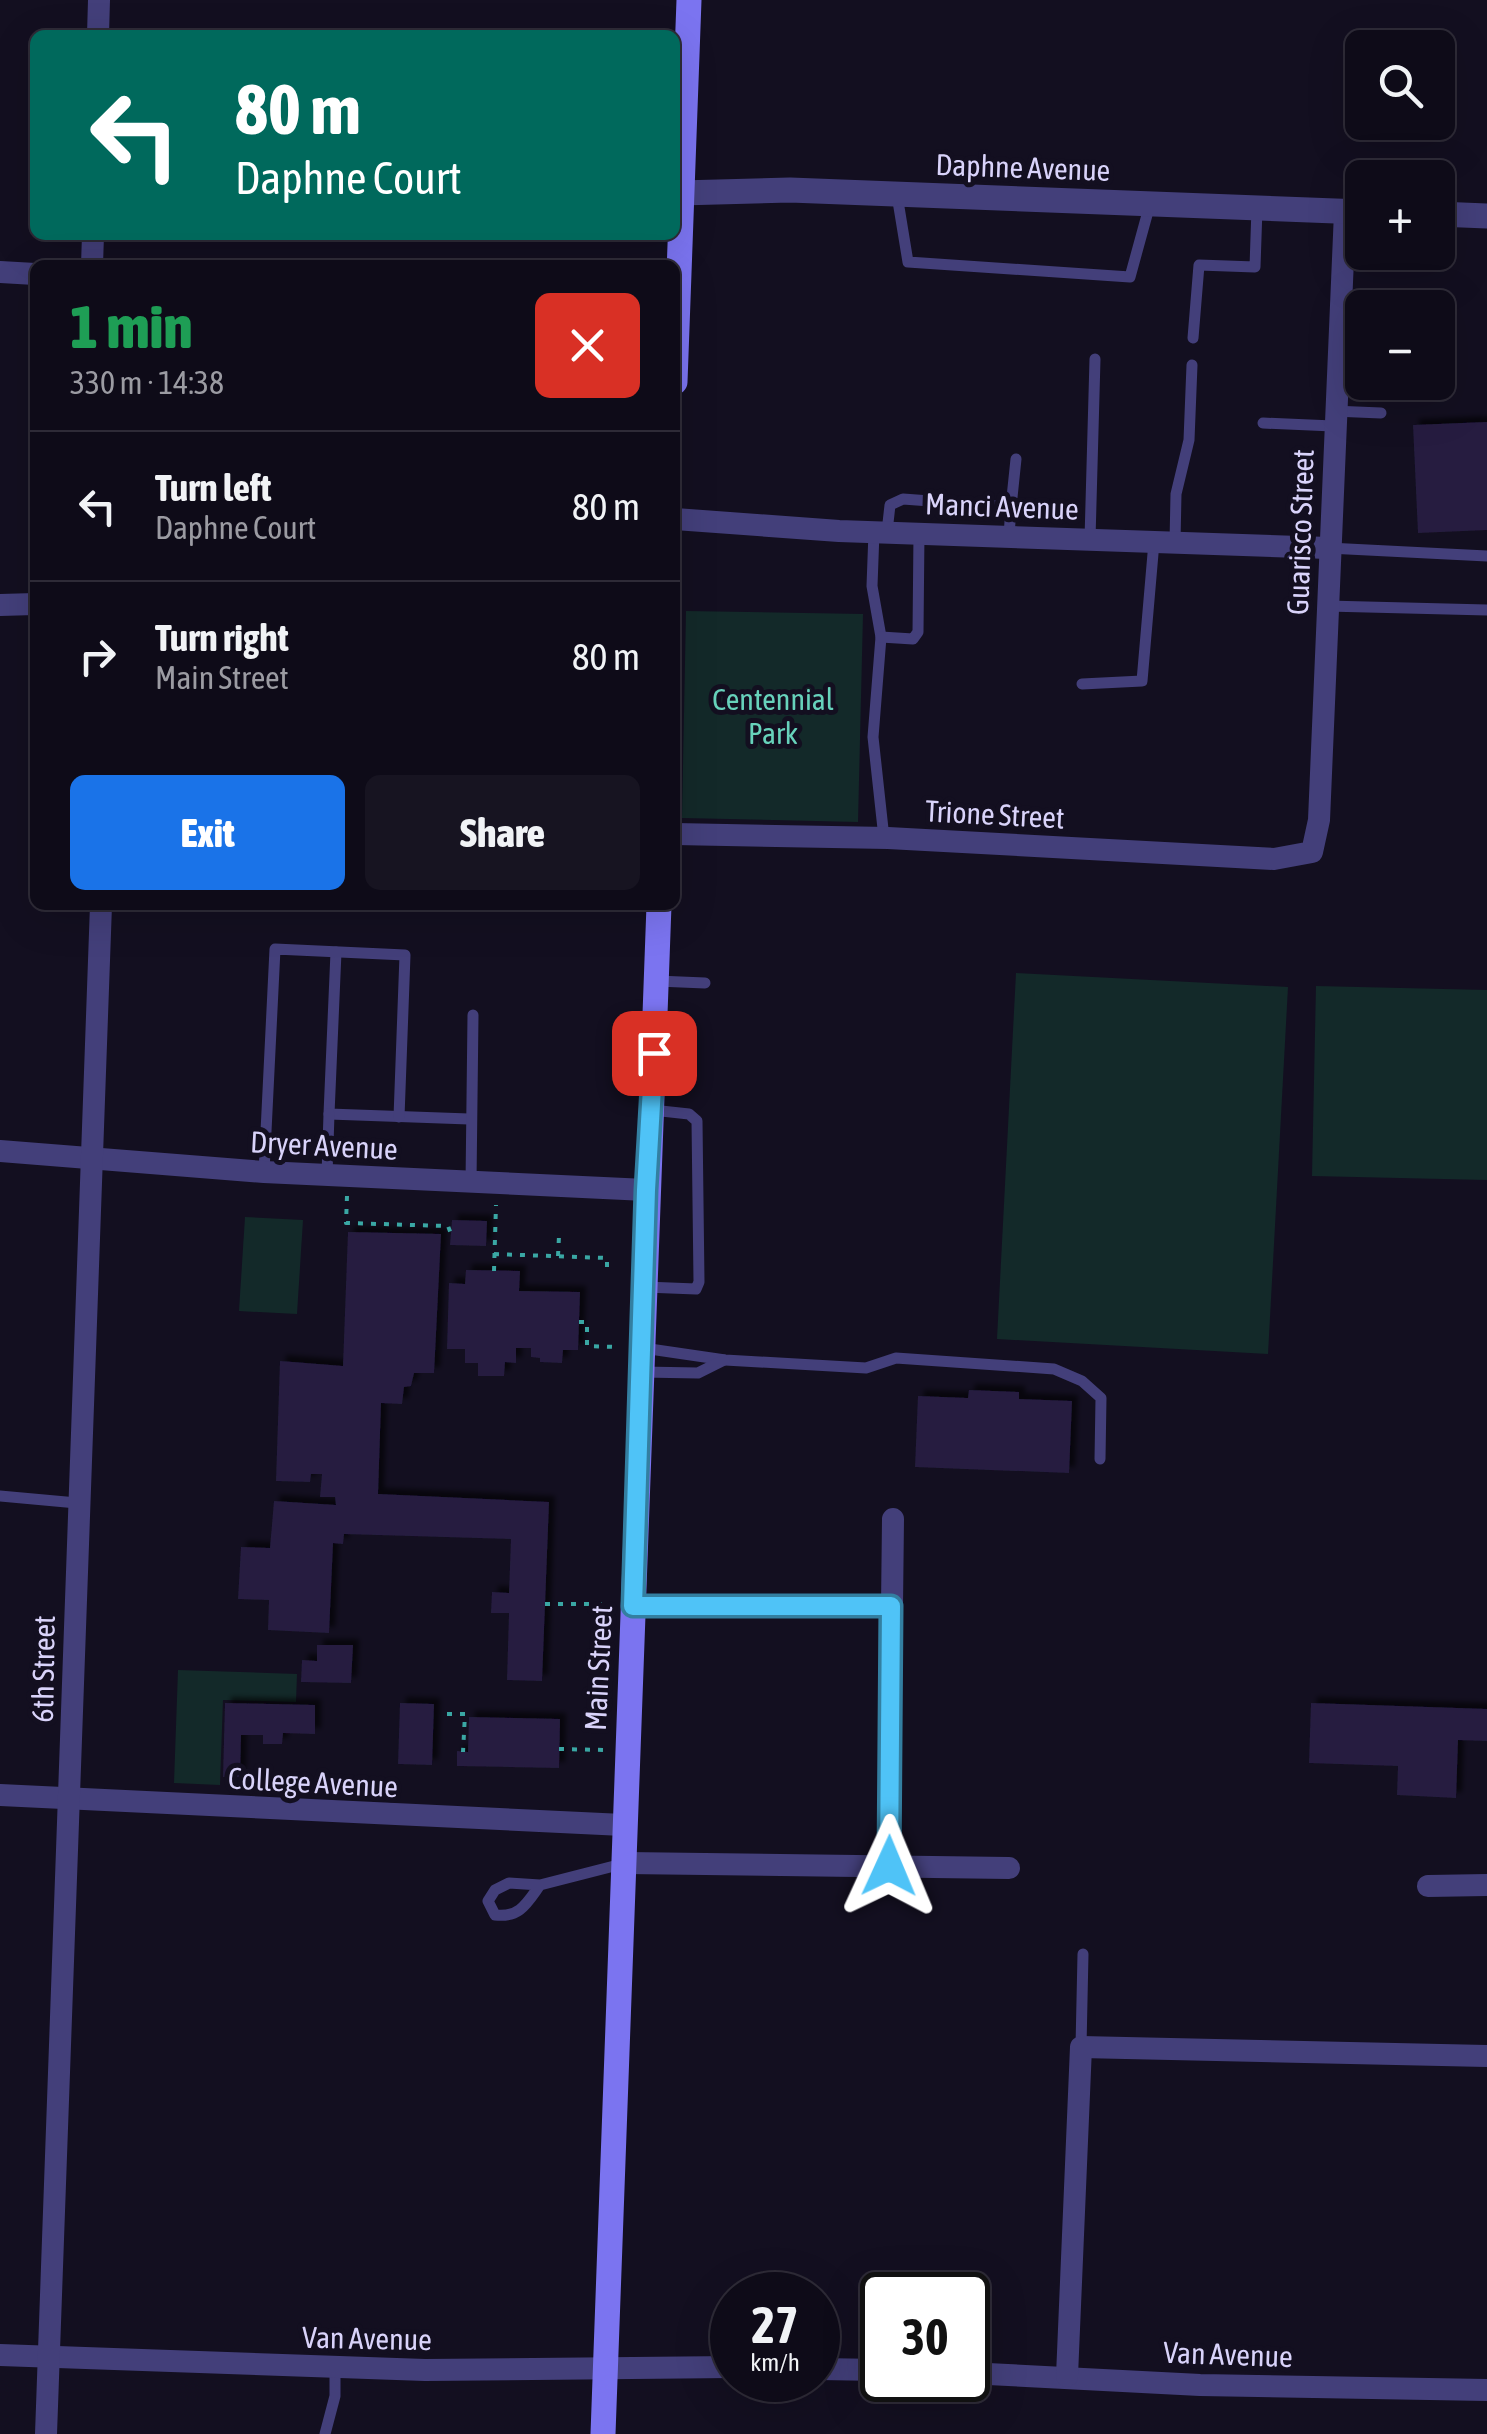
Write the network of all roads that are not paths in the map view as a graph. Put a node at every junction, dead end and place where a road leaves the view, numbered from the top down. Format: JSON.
{"nodes":[{"id":1,"x":99,"y":0,"type":"edge"},
{"id":2,"x":689,"y":0,"type":"edge"},
{"id":3,"x":98,"y":30,"type":"edge"},
{"id":4,"x":680,"y":193,"type":"joint"},
{"id":5,"x":898,"y":195,"type":"junction"},
{"id":6,"x":1150,"y":204,"type":"junction"},
{"id":7,"x":1258,"y":208,"type":"junction"},
{"id":8,"x":1345,"y":212,"type":"edge"},
{"id":9,"x":1455,"y":215,"type":"edge"},
{"id":10,"x":1487,"y":216,"type":"edge"},
{"id":11,"x":1348,"y":270,"type":"edge"},
{"id":12,"x":0,"y":272,"type":"edge"},
{"id":13,"x":30,"y":274,"type":"edge"},
{"id":14,"x":1193,"y":338,"type":"dead end"},
{"id":15,"x":1095,"y":359,"type":"dead end"},
{"id":16,"x":1192,"y":365,"type":"dead end"},
{"id":17,"x":1381,"y":413,"type":"dead end"},
{"id":18,"x":1333,"y":418,"type":"junction"},
{"id":19,"x":1263,"y":423,"type":"dead end"},
{"id":20,"x":1016,"y":459,"type":"dead end"},
{"id":21,"x":1011,"y":507,"type":"junction"},
{"id":22,"x":680,"y":519,"type":"edge"},
{"id":23,"x":880,"y":532,"type":"junction"},
{"id":24,"x":919,"y":533,"type":"junction"},
{"id":25,"x":1009,"y":536,"type":"junction"},
{"id":26,"x":1090,"y":540,"type":"junction"},
{"id":27,"x":1165,"y":542,"type":"junction"},
{"id":28,"x":1328,"y":548,"type":"junction"},
{"id":29,"x":1487,"y":556,"type":"edge"},
{"id":30,"x":30,"y":604,"type":"edge"},
{"id":31,"x":0,"y":605,"type":"edge"},
{"id":32,"x":1327,"y":606,"type":"junction"},
{"id":33,"x":1487,"y":610,"type":"edge"},
{"id":34,"x":881,"y":637,"type":"junction"},
{"id":35,"x":1082,"y":684,"type":"dead end"},
{"id":36,"x":680,"y":834,"type":"edge"},
{"id":37,"x":884,"y":838,"type":"junction"},
{"id":38,"x":1312,"y":852,"type":"joint"},
{"id":39,"x":101,"y":910,"type":"edge"},
{"id":40,"x":660,"y":910,"type":"edge"},
{"id":41,"x":336,"y":952,"type":"junction"},
{"id":42,"x":657,"y":981,"type":"junction"},
{"id":43,"x":705,"y":983,"type":"dead end"},
{"id":44,"x":474,"y":1015,"type":"dead end"},
{"id":45,"x":652,"y":1110,"type":"junction"},
{"id":46,"x":329,"y":1114,"type":"junction"},
{"id":47,"x":399,"y":1117,"type":"junction"},
{"id":48,"x":470,"y":1120,"type":"junction"},
{"id":49,"x":0,"y":1150,"type":"edge"},
{"id":50,"x":93,"y":1157,"type":"junction"},
{"id":51,"x":264,"y":1172,"type":"junction"},
{"id":52,"x":338,"y":1176,"type":"junction"},
{"id":53,"x":471,"y":1183,"type":"junction"},
{"id":54,"x":646,"y":1190,"type":"junction"},
{"id":55,"x":645,"y":1287,"type":"junction"},
{"id":56,"x":642,"y":1360,"type":"junction"},
{"id":57,"x":726,"y":1360,"type":"junction"},
{"id":58,"x":1100,"y":1458,"type":"dead end"},
{"id":59,"x":0,"y":1496,"type":"edge"},
{"id":60,"x":77,"y":1503,"type":"junction"},
{"id":61,"x":892,"y":1519,"type":"dead end"},
{"id":62,"x":621,"y":1605,"type":"junction"},
{"id":63,"x":891,"y":1606,"type":"junction"},
{"id":64,"x":0,"y":1795,"type":"edge"},
{"id":65,"x":70,"y":1798,"type":"junction"},
{"id":66,"x":624,"y":1824,"type":"junction"},
{"id":67,"x":626,"y":1864,"type":"junction"},
{"id":68,"x":889,"y":1866,"type":"junction"},
{"id":69,"x":1008,"y":1868,"type":"dead end"},
{"id":70,"x":540,"y":1884,"type":"dead end"},
{"id":71,"x":1428,"y":1886,"type":"dead end"},
{"id":72,"x":1487,"y":1886,"type":"edge"},
{"id":73,"x":1083,"y":1954,"type":"dead end"},
{"id":74,"x":1081,"y":2047,"type":"junction"},
{"id":75,"x":1487,"y":2056,"type":"edge"},
{"id":76,"x":0,"y":2355,"type":"edge"},
{"id":77,"x":49,"y":2359,"type":"junction"},
{"id":78,"x":336,"y":2367,"type":"junction"},
{"id":79,"x":710,"y":2368,"type":"edge"},
{"id":80,"x":605,"y":2370,"type":"junction"},
{"id":81,"x":990,"y":2374,"type":"edge"},
{"id":82,"x":1067,"y":2376,"type":"junction"},
{"id":83,"x":1487,"y":2390,"type":"edge"},
{"id":84,"x":46,"y":2434,"type":"edge"},
{"id":85,"x":326,"y":2434,"type":"edge"},
{"id":86,"x":603,"y":2434,"type":"edge"}],
"edges":[{"from":1,"to":3,"type":"street"},
{"from":2,"to":4,"type":"main road"},
{"from":4,"to":5,"type":"street","name":"Daphne Avenue"},
{"from":5,"to":6,"type":"street","name":"Daphne Avenue"},
{"from":5,"to":6,"type":"lane"},
{"from":6,"to":7,"type":"street","name":"Daphne Avenue"},
{"from":7,"to":8,"type":"street","name":"Daphne Avenue"},
{"from":7,"to":14,"type":"lane"},
{"from":9,"to":10,"type":"street"},
{"from":11,"to":18,"type":"street","name":"Guarisco Street"},
{"from":12,"to":13,"type":"street"},
{"from":15,"to":26,"type":"lane"},
{"from":16,"to":27,"type":"lane"},
{"from":17,"to":18,"type":"lane"},
{"from":18,"to":19,"type":"lane"},
{"from":18,"to":28,"type":"street","name":"Guarisco Street"},
{"from":20,"to":21,"type":"lane"},
{"from":21,"to":23,"type":"lane"},
{"from":21,"to":25,"type":"lane"},
{"from":22,"to":23,"type":"street","name":"Manci Avenue"},
{"from":23,"to":24,"type":"street","name":"Manci Avenue"},
{"from":23,"to":34,"type":"lane"},
{"from":24,"to":25,"type":"street","name":"Manci Avenue"},
{"from":24,"to":34,"type":"lane"},
{"from":25,"to":26,"type":"street","name":"Manci Avenue"},
{"from":26,"to":27,"type":"street","name":"Manci Avenue"},
{"from":27,"to":28,"type":"street","name":"Manci Avenue"},
{"from":27,"to":35,"type":"lane"},
{"from":28,"to":29,"type":"lane"},
{"from":28,"to":32,"type":"street","name":"Guarisco Street"},
{"from":30,"to":31,"type":"street"},
{"from":32,"to":33,"type":"lane"},
{"from":32,"to":38,"type":"street","name":"Guarisco Street"},
{"from":34,"to":37,"type":"lane"},
{"from":36,"to":37,"type":"street","name":"Trione Street"},
{"from":37,"to":38,"type":"street","name":"Trione Street"},
{"from":39,"to":50,"type":"street","name":"6th Street"},
{"from":40,"to":42,"type":"main road","name":"Main Street"},
{"from":41,"to":46,"type":"lane"},
{"from":41,"to":47,"type":"lane"},
{"from":41,"to":51,"type":"lane"},
{"from":42,"to":43,"type":"lane"},
{"from":42,"to":45,"type":"main road","name":"Main Street"},
{"from":44,"to":48,"type":"lane"},
{"from":45,"to":54,"type":"main road","name":"Main Street"},
{"from":45,"to":55,"type":"lane"},
{"from":46,"to":47,"type":"lane"},
{"from":46,"to":52,"type":"lane"},
{"from":47,"to":48,"type":"lane"},
{"from":48,"to":53,"type":"lane"},
{"from":49,"to":50,"type":"street","name":"Dryer Avenue"},
{"from":50,"to":51,"type":"street","name":"Dryer Avenue"},
{"from":50,"to":60,"type":"street","name":"6th Street"},
{"from":51,"to":52,"type":"street","name":"Dryer Avenue"},
{"from":52,"to":53,"type":"street","name":"Dryer Avenue"},
{"from":53,"to":54,"type":"street","name":"Dryer Avenue"},
{"from":54,"to":55,"type":"main road","name":"Main Street"},
{"from":55,"to":56,"type":"main road","name":"Main Street"},
{"from":56,"to":57,"type":"lane"},
{"from":56,"to":57,"type":"lane"},
{"from":56,"to":62,"type":"main road","name":"Main Street"},
{"from":57,"to":58,"type":"lane"},
{"from":59,"to":60,"type":"lane"},
{"from":60,"to":65,"type":"street","name":"6th Street"},
{"from":61,"to":63,"type":"street"},
{"from":62,"to":63,"type":"street"},
{"from":62,"to":66,"type":"main road","name":"Main Street"},
{"from":63,"to":68,"type":"street"},
{"from":64,"to":65,"type":"street","name":"College Avenue"},
{"from":65,"to":66,"type":"street","name":"College Avenue"},
{"from":65,"to":77,"type":"street","name":"6th Street"},
{"from":66,"to":67,"type":"main road","name":"Main Street"},
{"from":67,"to":68,"type":"street"},
{"from":67,"to":70,"type":"lane"},
{"from":67,"to":80,"type":"main road","name":"Main Street"},
{"from":68,"to":69,"type":"street"},
{"from":71,"to":72,"type":"street"},
{"from":73,"to":74,"type":"lane"},
{"from":74,"to":75,"type":"street"},
{"from":74,"to":82,"type":"street"},
{"from":76,"to":77,"type":"street","name":"Van Avenue"},
{"from":77,"to":78,"type":"street","name":"Van Avenue"},
{"from":77,"to":84,"type":"street","name":"6th Street"},
{"from":78,"to":80,"type":"street","name":"Van Avenue"},
{"from":78,"to":85,"type":"lane"},
{"from":79,"to":80,"type":"street","name":"Van Avenue"},
{"from":80,"to":86,"type":"main road","name":"Main Street"},
{"from":81,"to":82,"type":"street","name":"Van Avenue"},
{"from":82,"to":83,"type":"street","name":"Van Avenue"}]}
